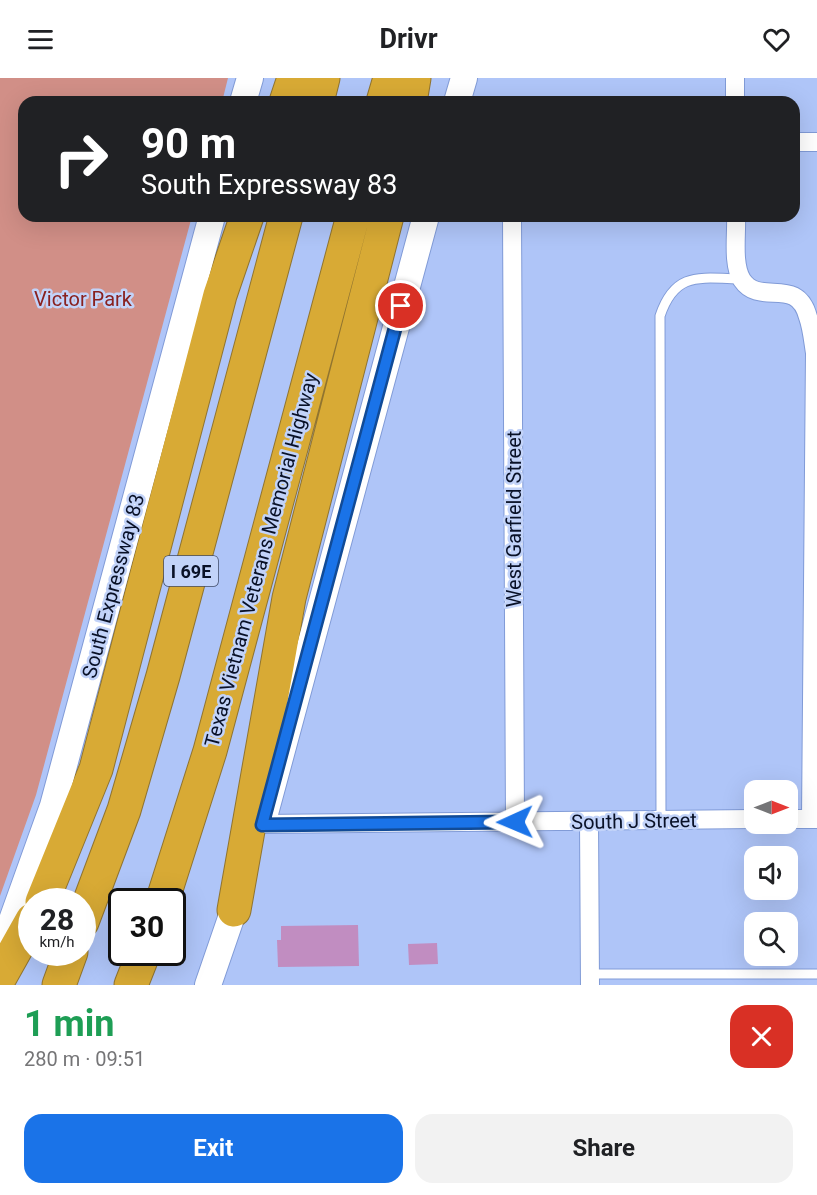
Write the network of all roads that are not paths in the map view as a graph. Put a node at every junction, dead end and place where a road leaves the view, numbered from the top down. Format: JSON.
{"nodes":[{"id":1,"x":250,"y":78,"type":"edge"},
{"id":2,"x":294,"y":78,"type":"edge"},
{"id":3,"x":323,"y":78,"type":"edge"},
{"id":4,"x":390,"y":78,"type":"edge"},
{"id":5,"x":414,"y":78,"type":"edge"},
{"id":6,"x":464,"y":78,"type":"edge"},
{"id":7,"x":735,"y":78,"type":"edge"},
{"id":8,"x":245,"y":96,"type":"edge"},
{"id":9,"x":288,"y":96,"type":"edge"},
{"id":10,"x":318,"y":96,"type":"edge"},
{"id":11,"x":385,"y":96,"type":"edge"},
{"id":12,"x":411,"y":96,"type":"edge"},
{"id":13,"x":459,"y":96,"type":"edge"},
{"id":14,"x":735,"y":96,"type":"edge"},
{"id":15,"x":800,"y":142,"type":"edge"},
{"id":16,"x":817,"y":142,"type":"edge"},
{"id":17,"x":210,"y":222,"type":"edge"},
{"id":18,"x":245,"y":222,"type":"edge"},
{"id":19,"x":284,"y":222,"type":"edge"},
{"id":20,"x":351,"y":222,"type":"edge"},
{"id":21,"x":385,"y":222,"type":"edge"},
{"id":22,"x":424,"y":222,"type":"edge"},
{"id":23,"x":512,"y":222,"type":"edge"},
{"id":24,"x":736,"y":222,"type":"edge"},
{"id":25,"x":741,"y":279,"type":"junction"},
{"id":26,"x":744,"y":819,"type":"edge"},
{"id":27,"x":798,"y":819,"type":"edge"},
{"id":28,"x":814,"y":819,"type":"edge"},
{"id":29,"x":661,"y":820,"type":"junction"},
{"id":30,"x":589,"y":821,"type":"junction"},
{"id":31,"x":515,"y":822,"type":"junction"},
{"id":32,"x":262,"y":825,"type":"junction"},
{"id":33,"x":48,"y":888,"type":"edge"},
{"id":34,"x":95,"y":888,"type":"edge"},
{"id":35,"x":166,"y":888,"type":"edge"},
{"id":36,"x":234,"y":910,"type":"junction"},
{"id":37,"x":18,"y":945,"type":"edge"},
{"id":38,"x":0,"y":952,"type":"edge"},
{"id":39,"x":66,"y":966,"type":"edge"},
{"id":40,"x":138,"y":966,"type":"edge"},
{"id":41,"x":817,"y":974,"type":"edge"},
{"id":42,"x":0,"y":977,"type":"edge"},
{"id":43,"x":590,"y":979,"type":"edge"},
{"id":44,"x":59,"y":985,"type":"edge"},
{"id":45,"x":131,"y":985,"type":"edge"},
{"id":46,"x":208,"y":985,"type":"edge"}],
"edges":[{"from":1,"to":8,"type":"main road"},
{"from":2,"to":9,"type":"highway"},
{"from":3,"to":10,"type":"highway"},
{"from":4,"to":11,"type":"highway"},
{"from":5,"to":12,"type":"highway"},
{"from":6,"to":13,"type":"main road"},
{"from":7,"to":14,"type":"street"},
{"from":15,"to":16,"type":"street"},
{"from":17,"to":38,"type":"main road","name":"South Expressway 83"},
{"from":18,"to":33,"type":"highway"},
{"from":19,"to":34,"type":"highway","number":"I 69E"},
{"from":20,"to":35,"type":"highway","name":"Texas Vietnam Veterans Memorial Highway"},
{"from":21,"to":36,"type":"highway"},
{"from":22,"to":32,"type":"main road"},
{"from":23,"to":31,"type":"street","name":"West Garfield Street"},
{"from":24,"to":25,"type":"street"},
{"from":25,"to":28,"type":"street"},
{"from":25,"to":29,"type":"lane"},
{"from":26,"to":29,"type":"street","name":"South J Street"},
{"from":27,"to":28,"type":"street"},
{"from":29,"to":30,"type":"street","name":"South J Street"},
{"from":30,"to":31,"type":"street","name":"South J Street"},
{"from":30,"to":43,"type":"street"},
{"from":31,"to":32,"type":"street","name":"South J Street"},
{"from":32,"to":36,"type":"main road"},
{"from":36,"to":46,"type":"main road"},
{"from":37,"to":42,"type":"highway"},
{"from":39,"to":44,"type":"highway"},
{"from":40,"to":45,"type":"highway"},
{"from":41,"to":43,"type":"lane"}]}
